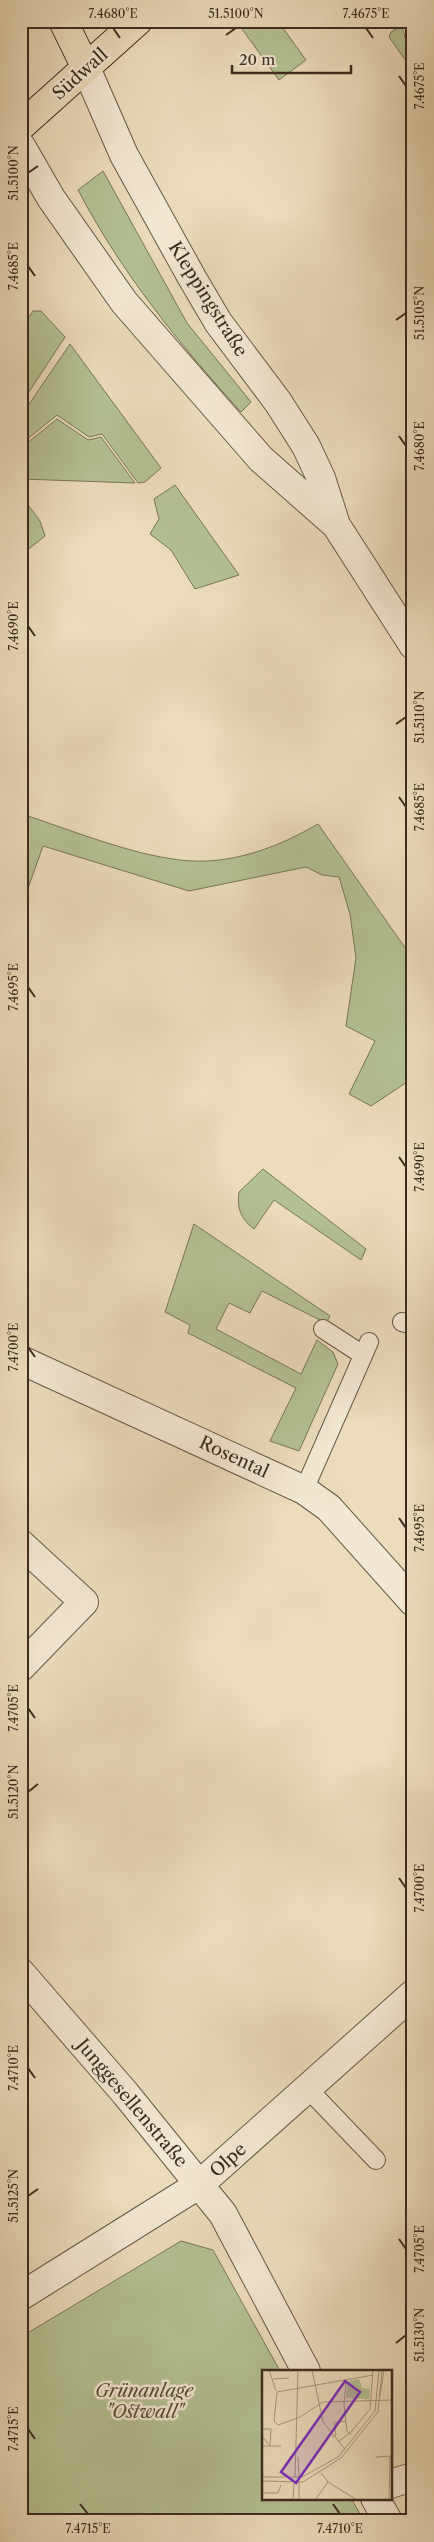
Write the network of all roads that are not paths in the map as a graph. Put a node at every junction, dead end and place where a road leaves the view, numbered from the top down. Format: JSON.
{"nodes":[{"id":1,"x":63,"y":21,"type":"edge"},
{"id":2,"x":138,"y":21,"type":"edge"},
{"id":3,"x":86,"y":68,"type":"junction"},
{"id":4,"x":21,"y":126,"type":"edge"},
{"id":5,"x":21,"y":146,"type":"edge"},
{"id":6,"x":336,"y":525,"type":"junction"},
{"id":7,"x":413,"y":645,"type":"edge"},
{"id":8,"x":323,"y":1329,"type":"dead end"},
{"id":9,"x":21,"y":1360,"type":"edge"},
{"id":10,"x":304,"y":1490,"type":"junction"},
{"id":11,"x":21,"y":1544,"type":"edge"},
{"id":12,"x":413,"y":1602,"type":"edge"},
{"id":13,"x":21,"y":1667,"type":"edge"},
{"id":14,"x":21,"y":1973,"type":"edge"},
{"id":15,"x":413,"y":1994,"type":"edge"},
{"id":16,"x":308,"y":2089,"type":"junction"},
{"id":17,"x":376,"y":2160,"type":"dead end"},
{"id":18,"x":200,"y":2184,"type":"junction"},
{"id":19,"x":21,"y":2296,"type":"edge"},
{"id":20,"x":305,"y":2370,"type":"edge"},
{"id":21,"x":413,"y":2477,"type":"edge"},
{"id":22,"x":392,"y":2483,"type":"edge"},
{"id":23,"x":376,"y":2500,"type":"edge"},
{"id":24,"x":388,"y":2521,"type":"edge"}],
"edges":[{"from":1,"to":3,"type":"main road"},
{"from":2,"to":3,"type":"main road","name":"Südwall"},
{"from":3,"to":4,"type":"main road","name":"Südwall"},
{"from":3,"to":6,"type":"street","name":"Kleppingstraße"},
{"from":5,"to":6,"type":"street","name":"Kleppingstraße"},
{"from":6,"to":7,"type":"street","name":"Kleppingstraße"},
{"from":8,"to":10,"type":"lane"},
{"from":9,"to":10,"type":"street","name":"Rosental"},
{"from":10,"to":12,"type":"street","name":"Rosental"},
{"from":11,"to":13,"type":"street"},
{"from":14,"to":18,"type":"street","name":"Junggesellenstraße"},
{"from":15,"to":16,"type":"street","name":"Olpe"},
{"from":16,"to":17,"type":"lane"},
{"from":16,"to":18,"type":"street","name":"Olpe"},
{"from":18,"to":19,"type":"street","name":"Olpe"},
{"from":18,"to":20,"type":"street","name":"Junggesellenstraße"},
{"from":21,"to":22,"type":"street"},
{"from":23,"to":24,"type":"street"}]}
